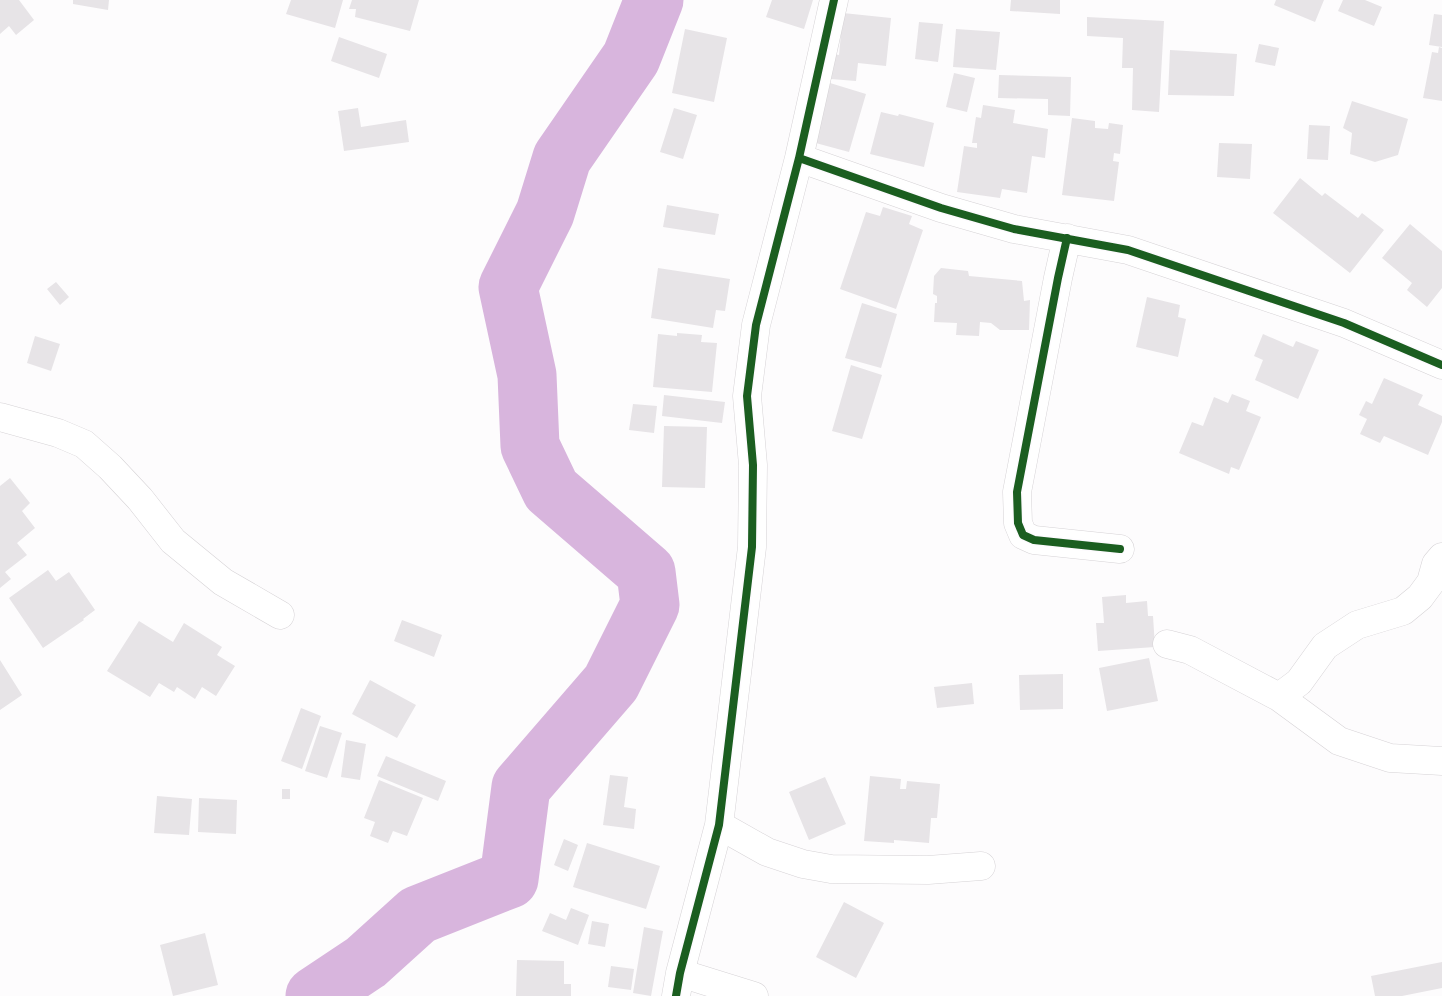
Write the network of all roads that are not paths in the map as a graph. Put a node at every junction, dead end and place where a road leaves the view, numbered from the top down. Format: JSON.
{"nodes":[{"id":1,"x":834,"y":0,"type":"edge"},
{"id":2,"x":799,"y":158,"type":"junction"},
{"id":3,"x":1068,"y":238,"type":"junction"},
{"id":4,"x":1442,"y":365,"type":"edge"},
{"id":5,"x":0,"y":417,"type":"edge"},
{"id":6,"x":1120,"y":549,"type":"dead end"},
{"id":7,"x":1442,"y":557,"type":"edge"},
{"id":8,"x":280,"y":615,"type":"dead end"},
{"id":9,"x":1167,"y":644,"type":"dead end"},
{"id":10,"x":1279,"y":697,"type":"junction"},
{"id":11,"x":1442,"y":761,"type":"edge"},
{"id":12,"x":719,"y":825,"type":"junction"},
{"id":13,"x":981,"y":866,"type":"dead end"},
{"id":14,"x":678,"y":985,"type":"edge"},
{"id":15,"x":754,"y":996,"type":"edge"}],
"edges":[{"from":1,"to":2,"type":"street"},
{"from":2,"to":3,"type":"street"},
{"from":2,"to":12,"type":"street"},
{"from":3,"to":4,"type":"street"},
{"from":3,"to":6,"type":"street"},
{"from":5,"to":8,"type":"street"},
{"from":7,"to":10,"type":"street"},
{"from":9,"to":10,"type":"street"},
{"from":10,"to":11,"type":"street"},
{"from":12,"to":13,"type":"street"},
{"from":12,"to":14,"type":"street"},
{"from":14,"to":15,"type":"street"}]}
